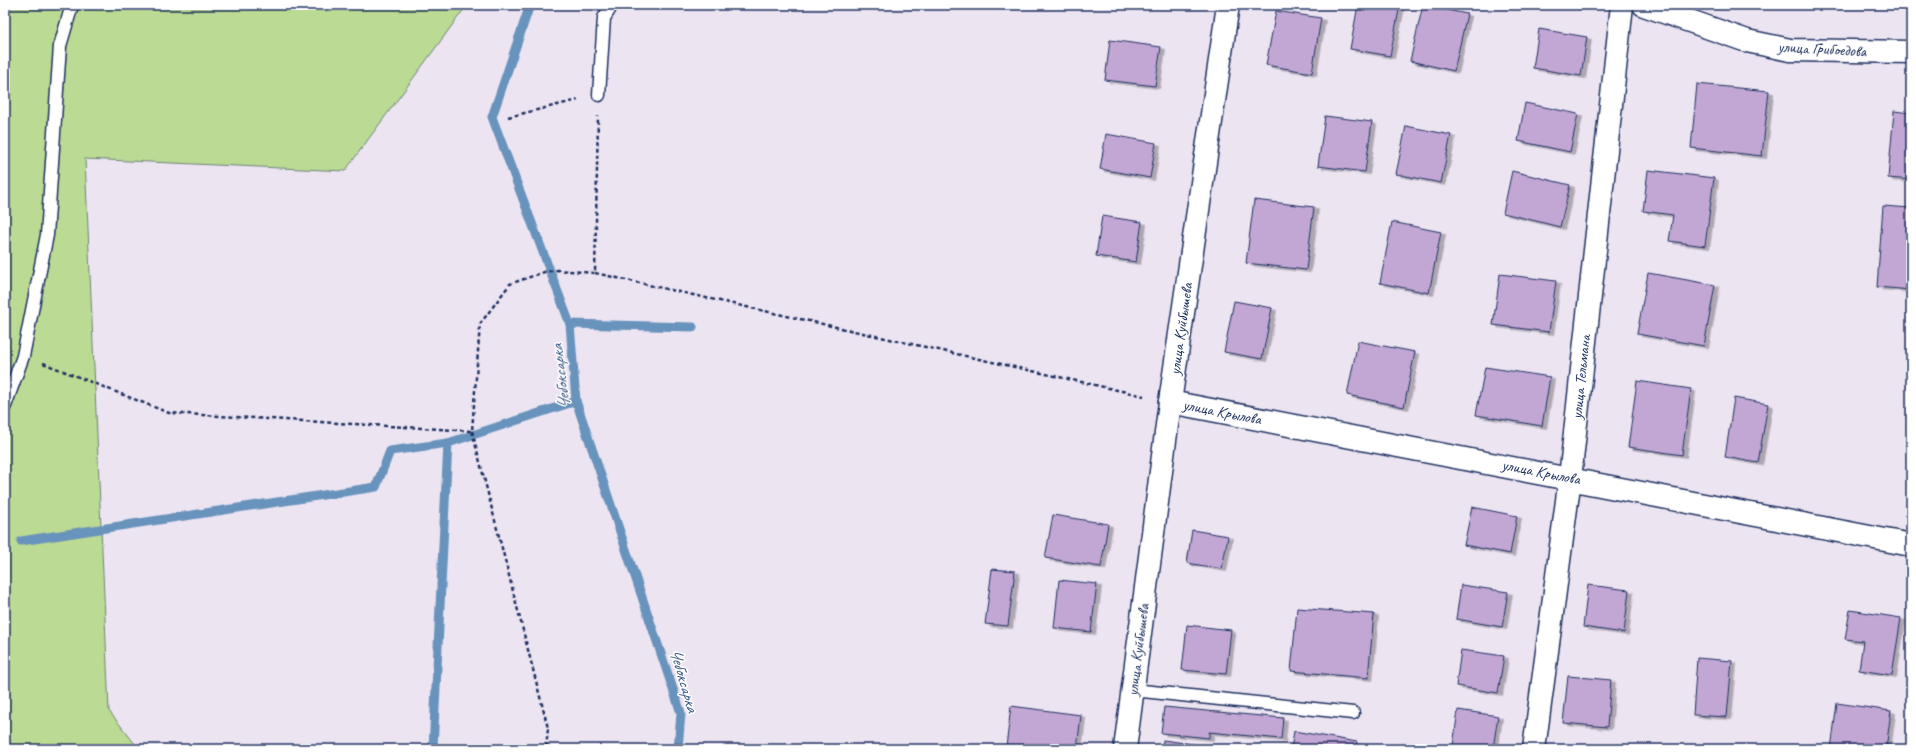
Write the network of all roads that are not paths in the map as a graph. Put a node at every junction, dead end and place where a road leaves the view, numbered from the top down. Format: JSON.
{"nodes":[{"id":1,"x":72,"y":5,"type":"edge"},
{"id":2,"x":612,"y":5,"type":"edge"},
{"id":3,"x":1228,"y":5,"type":"edge"},
{"id":4,"x":1622,"y":5,"type":"edge"},
{"id":5,"x":1644,"y":5,"type":"edge"},
{"id":6,"x":1911,"y":52,"type":"edge"},
{"id":7,"x":599,"y":95,"type":"road end"},
{"id":8,"x":1170,"y":402,"type":"junction"},
{"id":9,"x":5,"y":406,"type":"edge"},
{"id":10,"x":1570,"y":478,"type":"junction"},
{"id":11,"x":1911,"y":545,"type":"edge"},
{"id":12,"x":1133,"y":690,"type":"junction"},
{"id":13,"x":1353,"y":713,"type":"dead end"},
{"id":14,"x":1125,"y":749,"type":"edge"},
{"id":15,"x":1534,"y":749,"type":"edge"}],
"edges":[{"from":1,"to":9,"type":"lane"},
{"from":2,"to":7,"type":"lane"},
{"from":3,"to":8,"type":"street","name":"улица Куйбышева"},
{"from":4,"to":10,"type":"street","name":"улица Тельмана"},
{"from":5,"to":6,"type":"street","name":"улица Грибоедова"},
{"from":8,"to":10,"type":"street","name":"улица Крылова"},
{"from":8,"to":12,"type":"street","name":"улица Куйбышева"},
{"from":10,"to":11,"type":"street","name":"улица Крылова"},
{"from":10,"to":15,"type":"street","name":"улица Тельмана"},
{"from":12,"to":13,"type":"lane"},
{"from":12,"to":14,"type":"street","name":"улица Куйбышева"}]}
